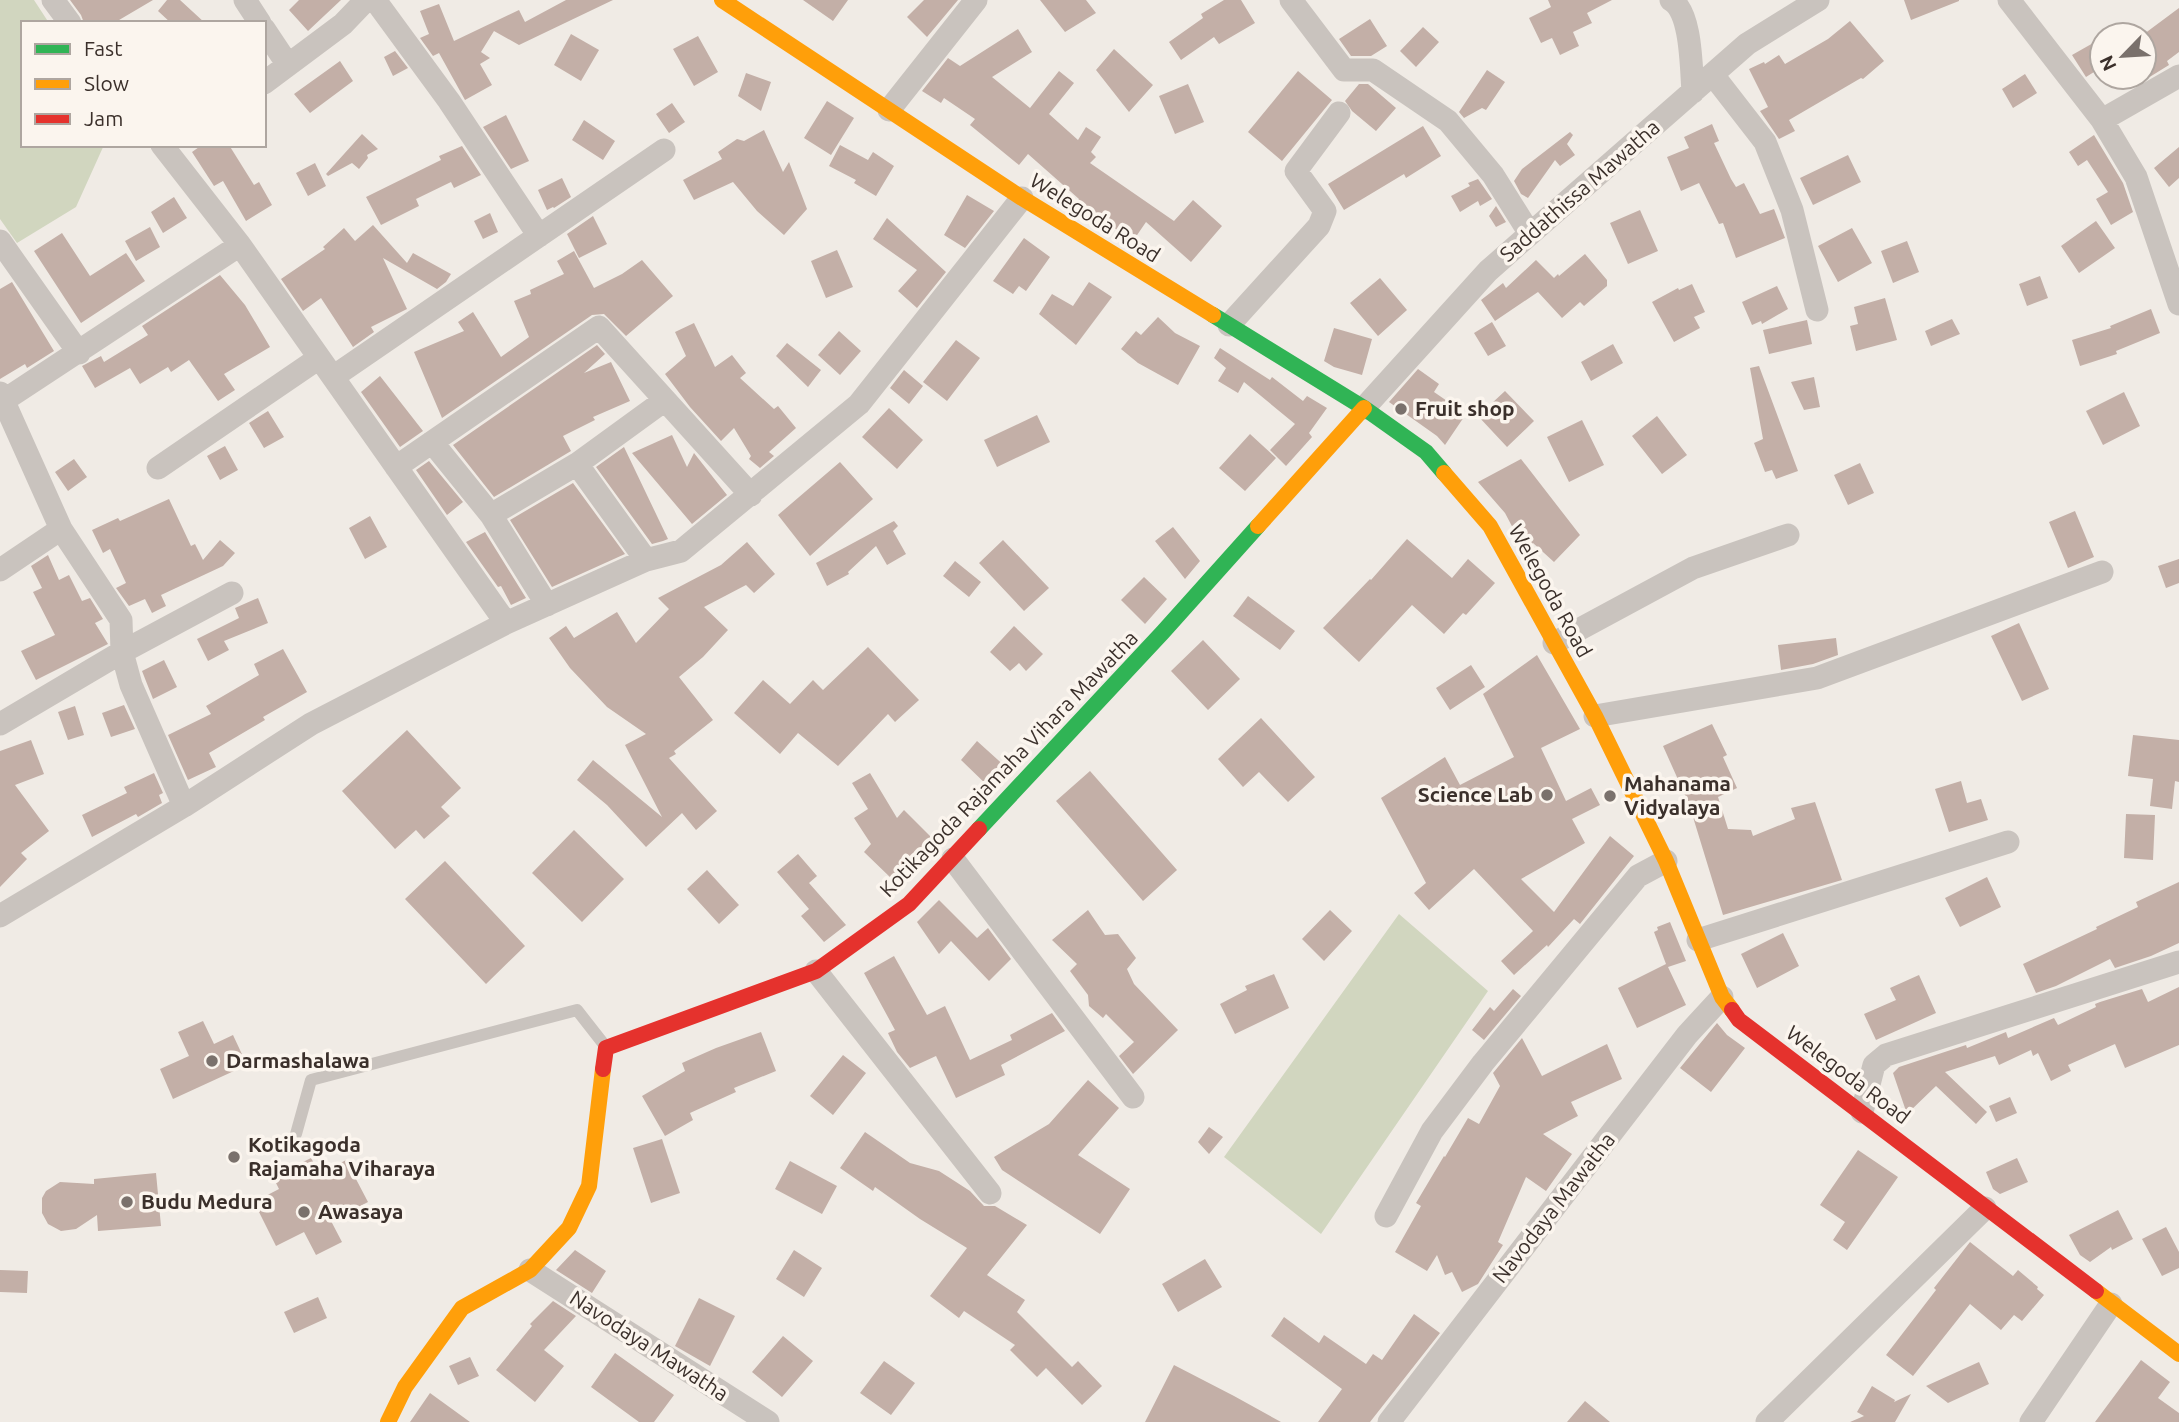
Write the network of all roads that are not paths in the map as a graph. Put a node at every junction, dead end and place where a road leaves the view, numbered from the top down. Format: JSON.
{"nodes":[{"id":1,"x":53,"y":0,"type":"edge"},
{"id":2,"x":245,"y":0,"type":"edge"},
{"id":3,"x":366,"y":0,"type":"edge"},
{"id":4,"x":375,"y":0,"type":"edge"},
{"id":5,"x":722,"y":0,"type":"edge"},
{"id":6,"x":976,"y":0,"type":"edge"},
{"id":7,"x":1292,"y":0,"type":"edge"},
{"id":8,"x":1671,"y":0,"type":"edge"},
{"id":9,"x":1818,"y":0,"type":"edge"},
{"id":10,"x":2009,"y":0,"type":"edge"},
{"id":11,"x":69,"y":21,"type":"edge"},
{"id":12,"x":259,"y":21,"type":"edge"},
{"id":13,"x":266,"y":32,"type":"edge"},
{"id":14,"x":288,"y":65,"type":"junction"},
{"id":15,"x":1713,"y":75,"type":"junction"},
{"id":16,"x":2179,"y":76,"type":"edge"},
{"id":17,"x":266,"y":82,"type":"edge"},
{"id":18,"x":1693,"y":92,"type":"junction"},
{"id":19,"x":889,"y":110,"type":"junction"},
{"id":20,"x":1339,"y":113,"type":"dead end"},
{"id":21,"x":2102,"y":120,"type":"junction"},
{"id":22,"x":171,"y":148,"type":"edge"},
{"id":23,"x":664,"y":150,"type":"dead end"},
{"id":24,"x":1022,"y":198,"type":"junction"},
{"id":25,"x":1530,"y":234,"type":"junction"},
{"id":26,"x":539,"y":236,"type":"junction"},
{"id":27,"x":0,"y":241,"type":"edge"},
{"id":28,"x":240,"y":245,"type":"junction"},
{"id":29,"x":2179,"y":304,"type":"edge"},
{"id":30,"x":1817,"y":310,"type":"dead end"},
{"id":31,"x":1229,"y":325,"type":"junction"},
{"id":32,"x":79,"y":353,"type":"junction"},
{"id":33,"x":319,"y":358,"type":"junction"},
{"id":34,"x":333,"y":377,"type":"junction"},
{"id":35,"x":2,"y":399,"type":"edge"},
{"id":36,"x":665,"y":400,"type":"junction"},
{"id":37,"x":1364,"y":408,"type":"junction"},
{"id":38,"x":432,"y":442,"type":"junction"},
{"id":39,"x":577,"y":464,"type":"junction"},
{"id":40,"x":396,"y":467,"type":"junction"},
{"id":41,"x":158,"y":468,"type":"dead end"},
{"id":42,"x":751,"y":495,"type":"junction"},
{"id":43,"x":491,"y":515,"type":"junction"},
{"id":44,"x":61,"y":529,"type":"junction"},
{"id":45,"x":1788,"y":535,"type":"dead end"},
{"id":46,"x":646,"y":560,"type":"junction"},
{"id":47,"x":0,"y":569,"type":"edge"},
{"id":48,"x":2102,"y":572,"type":"dead end"},
{"id":49,"x":232,"y":593,"type":"dead end"},
{"id":50,"x":547,"y":605,"type":"junction"},
{"id":51,"x":506,"y":623,"type":"junction"},
{"id":52,"x":1554,"y":643,"type":"junction"},
{"id":53,"x":122,"y":652,"type":"junction"},
{"id":54,"x":1595,"y":716,"type":"junction"},
{"id":55,"x":0,"y":724,"type":"edge"},
{"id":56,"x":184,"y":806,"type":"junction"},
{"id":57,"x":2008,"y":842,"type":"dead end"},
{"id":58,"x":953,"y":859,"type":"junction"},
{"id":59,"x":1666,"y":861,"type":"junction"},
{"id":60,"x":0,"y":916,"type":"edge"},
{"id":61,"x":1698,"y":940,"type":"junction"},
{"id":62,"x":2179,"y":962,"type":"edge"},
{"id":63,"x":816,"y":971,"type":"junction"},
{"id":64,"x":1722,"y":997,"type":"junction"},
{"id":65,"x":606,"y":1048,"type":"junction"},
{"id":66,"x":1133,"y":1097,"type":"dead end"},
{"id":67,"x":1862,"y":1112,"type":"junction"},
{"id":68,"x":296,"y":1133,"type":"dead end"},
{"id":69,"x":990,"y":1193,"type":"dead end"},
{"id":70,"x":1985,"y":1208,"type":"junction"},
{"id":71,"x":1386,"y":1216,"type":"dead end"},
{"id":72,"x":530,"y":1270,"type":"junction"},
{"id":73,"x":2111,"y":1304,"type":"junction"},
{"id":74,"x":2179,"y":1354,"type":"edge"},
{"id":75,"x":388,"y":1422,"type":"edge"},
{"id":76,"x":768,"y":1422,"type":"edge"},
{"id":77,"x":1389,"y":1422,"type":"edge"},
{"id":78,"x":1766,"y":1422,"type":"edge"},
{"id":79,"x":2031,"y":1422,"type":"edge"}],
"edges":[{"from":1,"to":11,"type":"street"},
{"from":2,"to":12,"type":"street"},
{"from":3,"to":14,"type":"street"},
{"from":4,"to":26,"type":"street"},
{"from":5,"to":19,"type":"street","name":"Welegoda Road"},
{"from":6,"to":19,"type":"street"},
{"from":7,"to":25,"type":"street"},
{"from":8,"to":18,"type":"street"},
{"from":9,"to":15,"type":"street","name":"Saddathissa Mawatha"},
{"from":10,"to":21,"type":"street"},
{"from":13,"to":14,"type":"street"},
{"from":14,"to":17,"type":"street"},
{"from":15,"to":18,"type":"street","name":"Saddathissa Mawatha"},
{"from":15,"to":30,"type":"street"},
{"from":16,"to":21,"type":"street"},
{"from":18,"to":25,"type":"street","name":"Saddathissa Mawatha"},
{"from":19,"to":24,"type":"street","name":"Welegoda Road"},
{"from":20,"to":31,"type":"street"},
{"from":21,"to":29,"type":"street"},
{"from":22,"to":28,"type":"street"},
{"from":23,"to":26,"type":"street"},
{"from":24,"to":31,"type":"street","name":"Welegoda Road"},
{"from":24,"to":42,"type":"street"},
{"from":25,"to":37,"type":"street","name":"Saddathissa Mawatha"},
{"from":26,"to":34,"type":"street"},
{"from":27,"to":32,"type":"street"},
{"from":28,"to":32,"type":"street"},
{"from":28,"to":33,"type":"street"},
{"from":31,"to":37,"type":"street","name":"Welegoda Road"},
{"from":32,"to":35,"type":"street"},
{"from":33,"to":34,"type":"street"},
{"from":33,"to":41,"type":"street"},
{"from":34,"to":40,"type":"street"},
{"from":35,"to":44,"type":"street"},
{"from":36,"to":38,"type":"street"},
{"from":36,"to":39,"type":"street"},
{"from":36,"to":42,"type":"street"},
{"from":37,"to":52,"type":"street","name":"Welegoda Road"},
{"from":37,"to":58,"type":"street","name":"Kotikagoda Rajamaha Vihara Mawatha"},
{"from":38,"to":40,"type":"street"},
{"from":38,"to":43,"type":"street"},
{"from":39,"to":43,"type":"street"},
{"from":39,"to":46,"type":"street"},
{"from":40,"to":51,"type":"street"},
{"from":42,"to":46,"type":"street"},
{"from":43,"to":50,"type":"street"},
{"from":44,"to":47,"type":"street"},
{"from":44,"to":53,"type":"street"},
{"from":45,"to":52,"type":"street"},
{"from":46,"to":50,"type":"street"},
{"from":48,"to":54,"type":"street"},
{"from":49,"to":53,"type":"street"},
{"from":50,"to":51,"type":"street"},
{"from":51,"to":56,"type":"street"},
{"from":52,"to":54,"type":"street","name":"Welegoda Road"},
{"from":53,"to":55,"type":"street"},
{"from":53,"to":56,"type":"street"},
{"from":54,"to":59,"type":"street","name":"Welegoda Road"},
{"from":56,"to":60,"type":"street"},
{"from":57,"to":61,"type":"street"},
{"from":58,"to":63,"type":"street","name":"Kotikagoda Rajamaha Vihara Mawatha"},
{"from":58,"to":66,"type":"street"},
{"from":59,"to":61,"type":"street","name":"Welegoda Road"},
{"from":59,"to":71,"type":"street"},
{"from":61,"to":64,"type":"street","name":"Welegoda Road"},
{"from":62,"to":67,"type":"street"},
{"from":63,"to":65,"type":"street","name":"Kotikagoda Rajamaha Vihara Mawatha"},
{"from":63,"to":69,"type":"street"},
{"from":64,"to":67,"type":"street","name":"Welegoda Road"},
{"from":64,"to":77,"type":"street","name":"Navodaya Mawatha"},
{"from":65,"to":68,"type":"lane"},
{"from":65,"to":72,"type":"street"},
{"from":67,"to":70,"type":"street","name":"Welegoda Road"},
{"from":70,"to":73,"type":"street","name":"Welegoda Road"},
{"from":70,"to":78,"type":"street"},
{"from":72,"to":75,"type":"street"},
{"from":72,"to":76,"type":"street","name":"Navodaya Mawatha"},
{"from":73,"to":74,"type":"street","name":"Welegoda Road"},
{"from":73,"to":79,"type":"street"}]}
